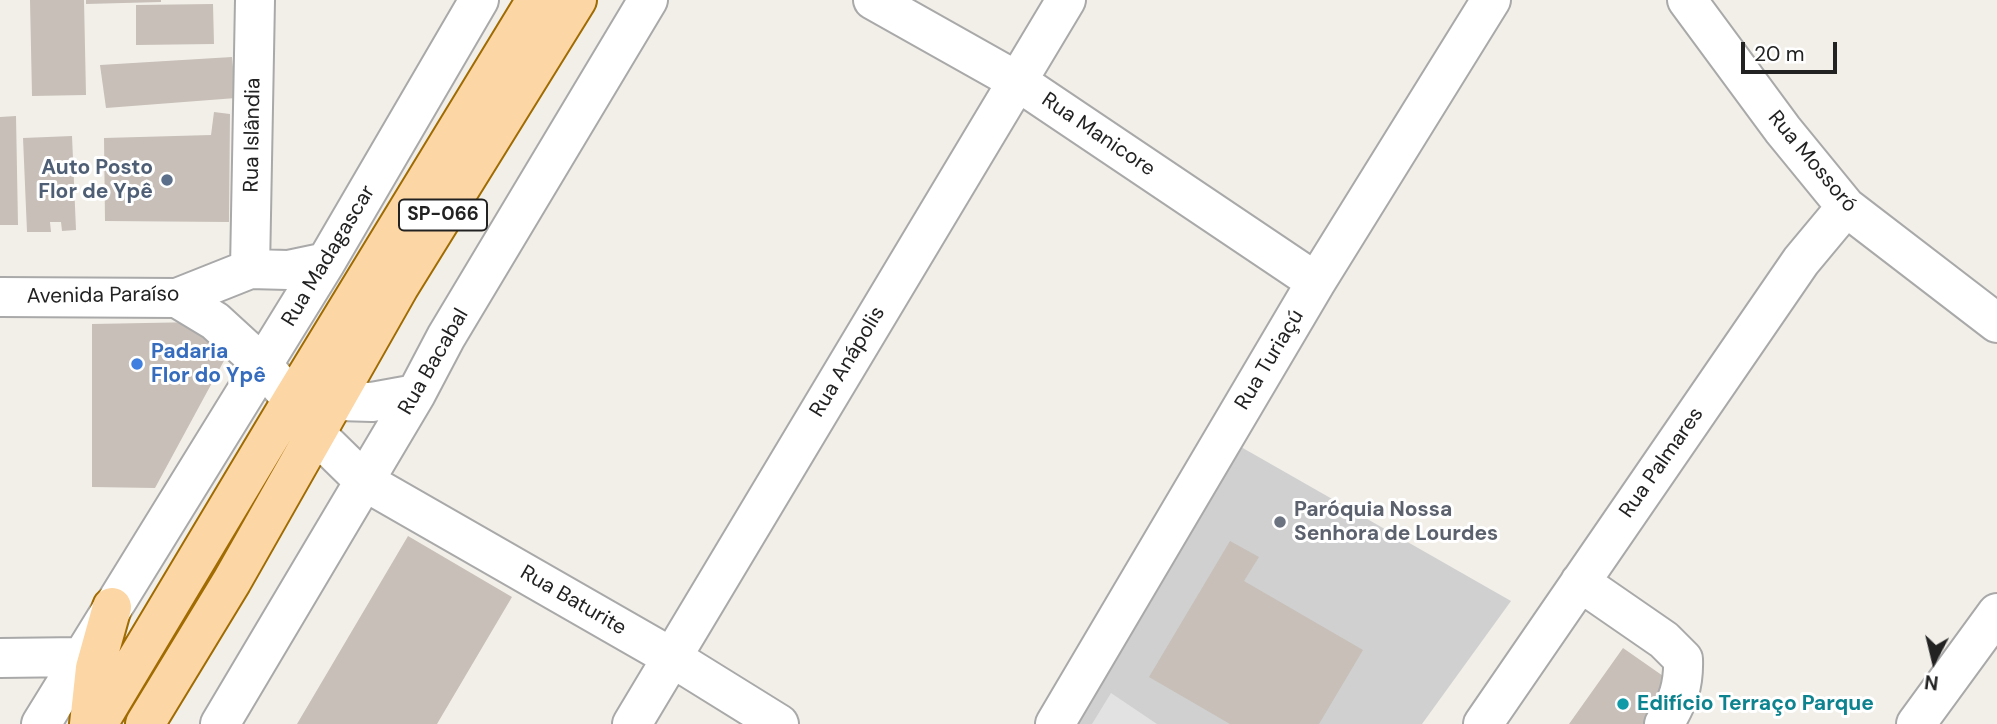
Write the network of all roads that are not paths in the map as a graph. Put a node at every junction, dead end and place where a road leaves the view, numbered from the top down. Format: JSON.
{"nodes":[{"id":1,"x":255,"y":0,"type":"edge"},
{"id":2,"x":479,"y":0,"type":"edge"},
{"id":3,"x":536,"y":0,"type":"edge"},
{"id":4,"x":577,"y":0,"type":"edge"},
{"id":5,"x":873,"y":0,"type":"edge"},
{"id":6,"x":1066,"y":0,"type":"edge"},
{"id":7,"x":1491,"y":0,"type":"edge"},
{"id":8,"x":1687,"y":0,"type":"edge"},
{"id":9,"x":638,"y":7,"type":"edge"},
{"id":10,"x":1017,"y":81,"type":"junction"},
{"id":11,"x":1846,"y":207,"type":"junction"},
{"id":12,"x":326,"y":262,"type":"junction"},
{"id":13,"x":250,"y":269,"type":"junction"},
{"id":14,"x":1316,"y":282,"type":"junction"},
{"id":15,"x":0,"y":297,"type":"edge"},
{"id":16,"x":177,"y":298,"type":"junction"},
{"id":17,"x":1997,"y":323,"type":"edge"},
{"id":18,"x":263,"y":365,"type":"junction"},
{"id":19,"x":416,"y":394,"type":"junction"},
{"id":20,"x":292,"y":400,"type":"junction"},
{"id":21,"x":324,"y":417,"type":"junction"},
{"id":22,"x":364,"y":481,"type":"junction"},
{"id":23,"x":1580,"y":582,"type":"junction"},
{"id":24,"x":113,"y":607,"type":"junction"},
{"id":25,"x":1997,"y":613,"type":"edge"},
{"id":26,"x":81,"y":657,"type":"junction"},
{"id":27,"x":671,"y":657,"type":"junction"},
{"id":28,"x":0,"y":658,"type":"edge"},
{"id":29,"x":146,"y":723,"type":"edge"},
{"id":30,"x":41,"y":724,"type":"edge"},
{"id":31,"x":89,"y":724,"type":"edge"},
{"id":32,"x":98,"y":724,"type":"edge"},
{"id":33,"x":220,"y":724,"type":"edge"},
{"id":34,"x":632,"y":724,"type":"edge"},
{"id":35,"x":779,"y":724,"type":"edge"},
{"id":36,"x":1055,"y":724,"type":"edge"},
{"id":37,"x":1484,"y":724,"type":"edge"},
{"id":38,"x":1664,"y":724,"type":"edge"},
{"id":39,"x":1916,"y":724,"type":"edge"}],
"edges":[{"from":1,"to":13,"type":"street","name":"Rua Islândia"},
{"from":2,"to":12,"type":"street","name":"Rua Madagascar"},
{"from":3,"to":20,"type":"main road","number":"SP-066"},
{"from":4,"to":21,"type":"main road","number":"SP-066"},
{"from":5,"to":10,"type":"street","name":"Rua Manicore"},
{"from":6,"to":10,"type":"street","name":"Rua Anápolis"},
{"from":7,"to":14,"type":"street","name":"Rua Turiaçú"},
{"from":8,"to":11,"type":"street","name":"Rua Mossoró"},
{"from":9,"to":19,"type":"street","name":"Rua Bacabal"},
{"from":10,"to":14,"type":"street","name":"Rua Manicore"},
{"from":10,"to":27,"type":"street","name":"Rua Anápolis"},
{"from":11,"to":17,"type":"street","name":"Rua Mossoró"},
{"from":11,"to":23,"type":"street","name":"Rua Palmares"},
{"from":12,"to":13,"type":"street","name":"Avenida Paraíso"},
{"from":12,"to":18,"type":"street","name":"Rua Madagascar"},
{"from":13,"to":16,"type":"street","name":"Avenida Paraíso"},
{"from":14,"to":36,"type":"street","name":"Rua Turiaçú"},
{"from":15,"to":16,"type":"street","name":"Avenida Paraíso"},
{"from":16,"to":18,"type":"street","name":"Rua Baturite"},
{"from":18,"to":20,"type":"street","name":"Rua Baturite"},
{"from":18,"to":24,"type":"street","name":"Rua Madagascar"},
{"from":19,"to":21,"type":"street"},
{"from":19,"to":22,"type":"street","name":"Rua Bacabal"},
{"from":20,"to":21,"type":"street","name":"Rua Baturite"},
{"from":20,"to":32,"type":"main road","number":"SP-066"},
{"from":21,"to":22,"type":"street","name":"Rua Baturite"},
{"from":21,"to":29,"type":"main road","number":"SP-066"},
{"from":22,"to":27,"type":"street","name":"Rua Baturite"},
{"from":22,"to":33,"type":"street","name":"Rua Bacabal"},
{"from":23,"to":37,"type":"street","name":"Rua Palmares"},
{"from":23,"to":38,"type":"street"},
{"from":24,"to":26,"type":"street","name":"Rua Madagascar"},
{"from":24,"to":31,"type":"main road"},
{"from":25,"to":39,"type":"street"},
{"from":26,"to":28,"type":"street"},
{"from":26,"to":30,"type":"street","name":"Rua Madagascar"},
{"from":27,"to":34,"type":"street","name":"Rua Anápolis"},
{"from":27,"to":35,"type":"street","name":"Rua Baturite"}]}
